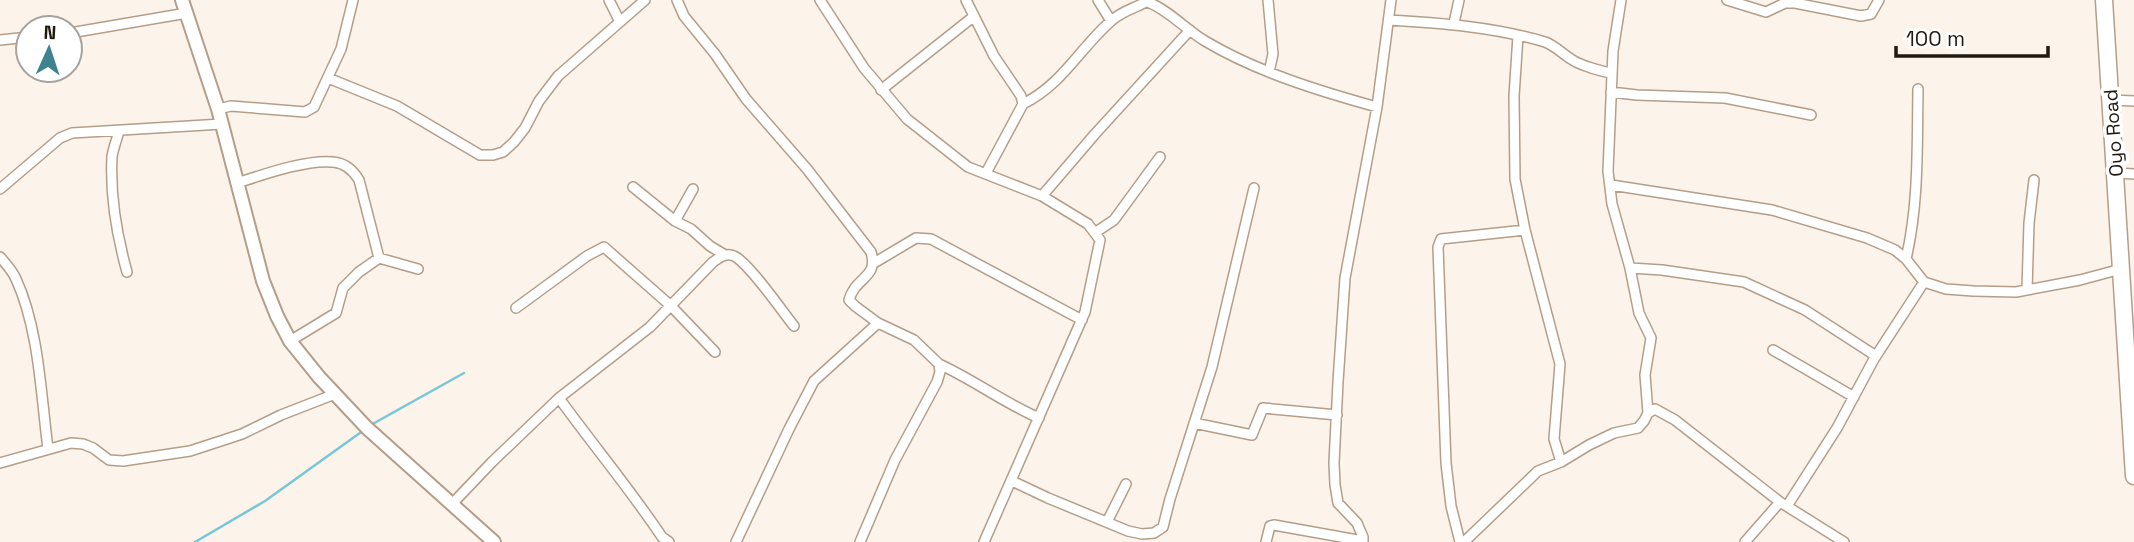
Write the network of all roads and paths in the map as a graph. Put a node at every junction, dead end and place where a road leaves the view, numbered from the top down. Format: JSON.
{"nodes":[{"id":1,"x":182,"y":0,"type":"edge"},
{"id":2,"x":353,"y":0,"type":"edge"},
{"id":3,"x":609,"y":0,"type":"edge"},
{"id":4,"x":645,"y":0,"type":"edge"},
{"id":5,"x":677,"y":0,"type":"edge"},
{"id":6,"x":820,"y":0,"type":"edge"},
{"id":7,"x":966,"y":0,"type":"edge"},
{"id":8,"x":1098,"y":0,"type":"edge"},
{"id":9,"x":1268,"y":0,"type":"edge"},
{"id":10,"x":1391,"y":0,"type":"edge"},
{"id":11,"x":1459,"y":0,"type":"edge"},
{"id":12,"x":1621,"y":0,"type":"edge"},
{"id":13,"x":1727,"y":0,"type":"edge"},
{"id":14,"x":1879,"y":0,"type":"edge"},
{"id":15,"x":2104,"y":0,"type":"edge"},
{"id":16,"x":1149,"y":1,"type":"edge"},
{"id":17,"x":1780,"y":2,"type":"edge"},
{"id":18,"x":187,"y":13,"type":"junction"},
{"id":19,"x":974,"y":17,"type":"junction"},
{"id":20,"x":1389,"y":20,"type":"junction"},
{"id":21,"x":1111,"y":21,"type":"junction"},
{"id":22,"x":620,"y":22,"type":"junction"},
{"id":23,"x":1454,"y":23,"type":"junction"},
{"id":24,"x":1190,"y":30,"type":"junction"},
{"id":25,"x":84,"y":31,"type":"edge"},
{"id":26,"x":1518,"y":36,"type":"junction"},
{"id":27,"x":1269,"y":72,"type":"junction"},
{"id":28,"x":1612,"y":73,"type":"junction"},
{"id":29,"x":328,"y":78,"type":"junction"},
{"id":30,"x":1918,"y":89,"type":"dead end"},
{"id":31,"x":881,"y":90,"type":"junction"},
{"id":32,"x":1611,"y":92,"type":"junction"},
{"id":33,"x":2110,"y":100,"type":"junction"},
{"id":34,"x":2134,"y":101,"type":"edge"},
{"id":35,"x":1023,"y":104,"type":"junction"},
{"id":36,"x":1377,"y":107,"type":"junction"},
{"id":37,"x":218,"y":109,"type":"junction"},
{"id":38,"x":1811,"y":115,"type":"dead end"},
{"id":39,"x":222,"y":124,"type":"junction"},
{"id":40,"x":120,"y":131,"type":"junction"},
{"id":41,"x":1160,"y":157,"type":"dead end"},
{"id":42,"x":985,"y":173,"type":"junction"},
{"id":43,"x":2116,"y":173,"type":"junction"},
{"id":44,"x":2134,"y":174,"type":"edge"},
{"id":45,"x":2034,"y":180,"type":"dead end"},
{"id":46,"x":237,"y":183,"type":"junction"},
{"id":47,"x":1611,"y":185,"type":"junction"},
{"id":48,"x":633,"y":187,"type":"dead end"},
{"id":49,"x":1254,"y":188,"type":"dead end"},
{"id":50,"x":0,"y":189,"type":"edge"},
{"id":51,"x":693,"y":189,"type":"dead end"},
{"id":52,"x":1042,"y":196,"type":"junction"},
{"id":53,"x":675,"y":221,"type":"junction"},
{"id":54,"x":1525,"y":230,"type":"junction"},
{"id":55,"x":1096,"y":232,"type":"junction"},
{"id":56,"x":725,"y":255,"type":"junction"},
{"id":57,"x":0,"y":257,"type":"edge"},
{"id":58,"x":379,"y":258,"type":"junction"},
{"id":59,"x":1906,"y":259,"type":"junction"},
{"id":60,"x":874,"y":263,"type":"junction"},
{"id":61,"x":1630,"y":268,"type":"junction"},
{"id":62,"x":418,"y":269,"type":"dead end"},
{"id":63,"x":2121,"y":270,"type":"junction"},
{"id":64,"x":127,"y":272,"type":"dead end"},
{"id":65,"x":1924,"y":282,"type":"junction"},
{"id":66,"x":2027,"y":290,"type":"junction"},
{"id":67,"x":2128,"y":298,"type":"edge"},
{"id":68,"x":671,"y":306,"type":"junction"},
{"id":69,"x":516,"y":308,"type":"dead end"},
{"id":70,"x":1082,"y":320,"type":"junction"},
{"id":71,"x":878,"y":323,"type":"junction"},
{"id":72,"x":794,"y":326,"type":"dead end"},
{"id":73,"x":290,"y":341,"type":"junction"},
{"id":74,"x":1773,"y":350,"type":"dead end"},
{"id":75,"x":715,"y":352,"type":"dead end"},
{"id":76,"x":1876,"y":356,"type":"junction"},
{"id":77,"x":939,"y":364,"type":"junction"},
{"id":78,"x":2131,"y":393,"type":"edge"},
{"id":79,"x":335,"y":394,"type":"junction"},
{"id":80,"x":1854,"y":397,"type":"junction"},
{"id":81,"x":559,"y":398,"type":"junction"},
{"id":82,"x":1648,"y":413,"type":"junction"},
{"id":83,"x":1337,"y":415,"type":"junction"},
{"id":84,"x":1039,"y":418,"type":"junction"},
{"id":85,"x":1194,"y":423,"type":"junction"},
{"id":86,"x":48,"y":449,"type":"junction"},
{"id":87,"x":1561,"y":462,"type":"junction"},
{"id":88,"x":0,"y":463,"type":"edge"},
{"id":89,"x":2134,"y":476,"type":"edge"},
{"id":90,"x":1012,"y":481,"type":"junction"},
{"id":91,"x":1126,"y":484,"type":"dead end"},
{"id":92,"x":452,"y":504,"type":"junction"},
{"id":93,"x":1783,"y":504,"type":"junction"},
{"id":94,"x":1107,"y":522,"type":"junction"},
{"id":95,"x":494,"y":542,"type":"edge"},
{"id":96,"x":669,"y":542,"type":"edge"},
{"id":97,"x":736,"y":542,"type":"edge"},
{"id":98,"x":860,"y":542,"type":"edge"},
{"id":99,"x":984,"y":542,"type":"edge"},
{"id":100,"x":1266,"y":542,"type":"edge"},
{"id":101,"x":1363,"y":542,"type":"edge"},
{"id":102,"x":1462,"y":542,"type":"edge"},
{"id":103,"x":1745,"y":542,"type":"edge"},
{"id":104,"x":1844,"y":542,"type":"edge"}],
"edges":[{"from":1,"to":18,"type":"main road"},
{"from":2,"to":29,"type":"street"},
{"from":3,"to":22,"type":"street"},
{"from":4,"to":22,"type":"street"},
{"from":5,"to":60,"type":"street"},
{"from":6,"to":31,"type":"street"},
{"from":7,"to":19,"type":"street"},
{"from":8,"to":21,"type":"street"},
{"from":9,"to":27,"type":"street"},
{"from":10,"to":20,"type":"street"},
{"from":11,"to":23,"type":"street"},
{"from":12,"to":28,"type":"street"},
{"from":13,"to":17,"type":"street"},
{"from":14,"to":17,"type":"street"},
{"from":15,"to":33,"type":"highway","name":"Oyo Road"},
{"from":16,"to":21,"type":"street"},
{"from":16,"to":24,"type":"street"},
{"from":18,"to":25,"type":"street"},
{"from":18,"to":37,"type":"main road"},
{"from":19,"to":31,"type":"street"},
{"from":19,"to":35,"type":"street"},
{"from":20,"to":23,"type":"street"},
{"from":20,"to":36,"type":"street"},
{"from":21,"to":35,"type":"street"},
{"from":22,"to":29,"type":"street"},
{"from":23,"to":26,"type":"street"},
{"from":24,"to":27,"type":"street"},
{"from":24,"to":52,"type":"street"},
{"from":26,"to":28,"type":"street"},
{"from":26,"to":54,"type":"street"},
{"from":27,"to":36,"type":"street"},
{"from":28,"to":32,"type":"street"},
{"from":29,"to":37,"type":"street"},
{"from":30,"to":59,"type":"street"},
{"from":31,"to":42,"type":"street"},
{"from":32,"to":38,"type":"street"},
{"from":32,"to":47,"type":"street"},
{"from":33,"to":34,"type":"street"},
{"from":33,"to":43,"type":"highway","name":"Oyo Road"},
{"from":35,"to":42,"type":"street"},
{"from":36,"to":83,"type":"street"},
{"from":37,"to":39,"type":"main road"},
{"from":39,"to":40,"type":"street"},
{"from":39,"to":46,"type":"main road"},
{"from":40,"to":50,"type":"street"},
{"from":40,"to":64,"type":"street"},
{"from":41,"to":55,"type":"street"},
{"from":42,"to":52,"type":"street"},
{"from":43,"to":44,"type":"street"},
{"from":43,"to":63,"type":"highway","name":"Oyo Road"},
{"from":45,"to":66,"type":"street"},
{"from":46,"to":58,"type":"street"},
{"from":46,"to":73,"type":"main road"},
{"from":47,"to":59,"type":"street"},
{"from":47,"to":61,"type":"street"},
{"from":48,"to":53,"type":"street"},
{"from":49,"to":85,"type":"street"},
{"from":51,"to":53,"type":"street"},
{"from":52,"to":55,"type":"street"},
{"from":53,"to":56,"type":"street"},
{"from":54,"to":87,"type":"street"},
{"from":54,"to":102,"type":"street"},
{"from":55,"to":70,"type":"street"},
{"from":56,"to":68,"type":"street"},
{"from":56,"to":72,"type":"street"},
{"from":57,"to":86,"type":"street"},
{"from":58,"to":62,"type":"street"},
{"from":58,"to":73,"type":"street"},
{"from":59,"to":65,"type":"street"},
{"from":60,"to":70,"type":"street"},
{"from":60,"to":71,"type":"street"},
{"from":61,"to":76,"type":"street"},
{"from":61,"to":82,"type":"street"},
{"from":63,"to":66,"type":"street"},
{"from":63,"to":67,"type":"highway","name":"Oyo Road"},
{"from":65,"to":66,"type":"street"},
{"from":65,"to":76,"type":"street"},
{"from":67,"to":78,"type":"highway","name":"Oyo Road"},
{"from":68,"to":69,"type":"street"},
{"from":68,"to":75,"type":"street"},
{"from":68,"to":81,"type":"street"},
{"from":70,"to":84,"type":"street"},
{"from":71,"to":77,"type":"street"},
{"from":71,"to":97,"type":"street"},
{"from":73,"to":79,"type":"main road"},
{"from":74,"to":80,"type":"street"},
{"from":76,"to":80,"type":"street"},
{"from":77,"to":84,"type":"street"},
{"from":77,"to":98,"type":"street"},
{"from":78,"to":89,"type":"highway","name":"Oyo Road"},
{"from":79,"to":86,"type":"street"},
{"from":79,"to":92,"type":"main road"},
{"from":80,"to":93,"type":"street"},
{"from":81,"to":92,"type":"street"},
{"from":81,"to":96,"type":"street"},
{"from":82,"to":87,"type":"street"},
{"from":82,"to":93,"type":"street"},
{"from":83,"to":85,"type":"street"},
{"from":83,"to":101,"type":"street"},
{"from":84,"to":90,"type":"street"},
{"from":85,"to":94,"type":"street"},
{"from":86,"to":88,"type":"street"},
{"from":87,"to":102,"type":"street"},
{"from":90,"to":94,"type":"street"},
{"from":90,"to":99,"type":"street"},
{"from":91,"to":94,"type":"street"},
{"from":92,"to":95,"type":"main road"},
{"from":93,"to":103,"type":"street"},
{"from":93,"to":104,"type":"street"},
{"from":100,"to":101,"type":"street"}]}
